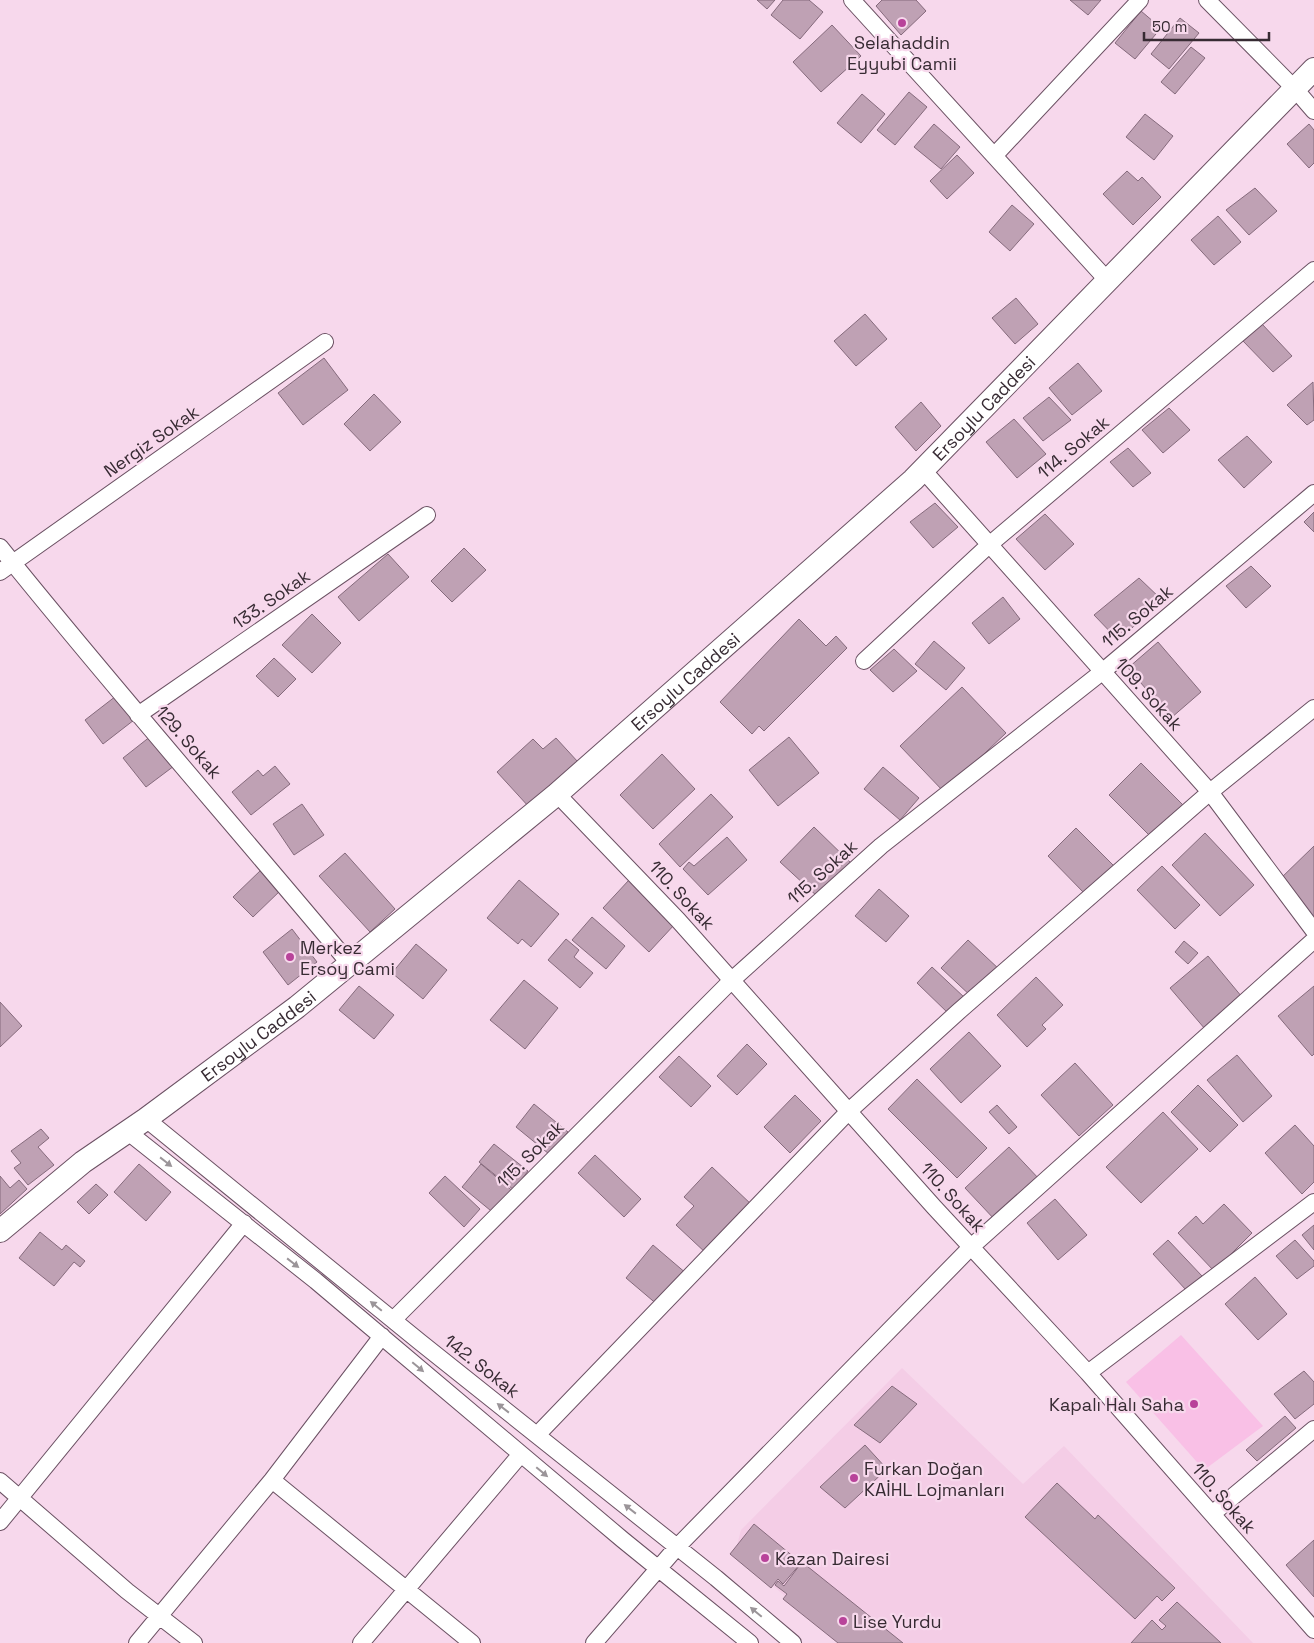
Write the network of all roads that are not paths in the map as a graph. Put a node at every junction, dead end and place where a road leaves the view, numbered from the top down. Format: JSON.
{"nodes":[{"id":1,"x":852,"y":0,"type":"edge"},
{"id":2,"x":1140,"y":0,"type":"edge"},
{"id":3,"x":1207,"y":0,"type":"edge"},
{"id":4,"x":1314,"y":69,"type":"edge"},
{"id":5,"x":1295,"y":89,"type":"junction"},
{"id":6,"x":1314,"y":111,"type":"edge"},
{"id":7,"x":994,"y":156,"type":"junction"},
{"id":8,"x":1314,"y":270,"type":"edge"},
{"id":9,"x":1108,"y":281,"type":"junction"},
{"id":10,"x":325,"y":342,"type":"dead end"},
{"id":11,"x":923,"y":470,"type":"junction"},
{"id":12,"x":1314,"y":493,"type":"edge"},
{"id":13,"x":427,"y":515,"type":"dead end"},
{"id":14,"x":989,"y":545,"type":"junction"},
{"id":15,"x":0,"y":547,"type":"edge"},
{"id":16,"x":7,"y":568,"type":"edge"},
{"id":17,"x":864,"y":661,"type":"dead end"},
{"id":18,"x":1102,"y":672,"type":"junction"},
{"id":19,"x":1314,"y":708,"type":"edge"},
{"id":20,"x":138,"y":715,"type":"junction"},
{"id":21,"x":1210,"y":792,"type":"junction"},
{"id":22,"x":557,"y":794,"type":"junction"},
{"id":23,"x":1314,"y":931,"type":"edge"},
{"id":24,"x":1314,"y":940,"type":"edge"},
{"id":25,"x":349,"y":963,"type":"junction"},
{"id":26,"x":732,"y":980,"type":"junction"},
{"id":27,"x":849,"y":1112,"type":"junction"},
{"id":28,"x":146,"y":1119,"type":"junction"},
{"id":29,"x":128,"y":1132,"type":"junction"},
{"id":30,"x":1314,"y":1202,"type":"edge"},
{"id":31,"x":244,"y":1223,"type":"junction"},
{"id":32,"x":0,"y":1231,"type":"edge"},
{"id":33,"x":971,"y":1247,"type":"junction"},
{"id":34,"x":393,"y":1320,"type":"junction"},
{"id":35,"x":382,"y":1336,"type":"junction"},
{"id":36,"x":1088,"y":1373,"type":"junction"},
{"id":37,"x":1314,"y":1429,"type":"edge"},
{"id":38,"x":537,"y":1435,"type":"junction"},
{"id":39,"x":521,"y":1454,"type":"junction"},
{"id":40,"x":272,"y":1480,"type":"junction"},
{"id":41,"x":0,"y":1481,"type":"edge"},
{"id":42,"x":19,"y":1498,"type":"junction"},
{"id":43,"x":1212,"y":1514,"type":"junction"},
{"id":44,"x":0,"y":1522,"type":"edge"},
{"id":45,"x":677,"y":1547,"type":"junction"},
{"id":46,"x":659,"y":1569,"type":"junction"},
{"id":47,"x":406,"y":1589,"type":"junction"},
{"id":48,"x":159,"y":1616,"type":"junction"},
{"id":49,"x":1314,"y":1630,"type":"edge"},
{"id":50,"x":138,"y":1643,"type":"edge"},
{"id":51,"x":194,"y":1643,"type":"edge"},
{"id":52,"x":361,"y":1643,"type":"edge"},
{"id":53,"x":472,"y":1643,"type":"edge"},
{"id":54,"x":594,"y":1643,"type":"edge"},
{"id":55,"x":750,"y":1643,"type":"edge"},
{"id":56,"x":793,"y":1643,"type":"edge"}],
"edges":[{"from":1,"to":7,"type":"street"},
{"from":2,"to":7,"type":"street"},
{"from":3,"to":5,"type":"street"},
{"from":4,"to":5,"type":"street","name":"Ersoylu Caddesi"},
{"from":5,"to":6,"type":"street"},
{"from":5,"to":9,"type":"street","name":"Ersoylu Caddesi"},
{"from":7,"to":9,"type":"street"},
{"from":8,"to":14,"type":"street","name":"114. Sokak"},
{"from":9,"to":11,"type":"street","name":"Ersoylu Caddesi"},
{"from":10,"to":16,"type":"street","name":"Nergiz Sokak"},
{"from":11,"to":14,"type":"street","name":"109. Sokak"},
{"from":11,"to":22,"type":"street","name":"Ersoylu Caddesi"},
{"from":12,"to":18,"type":"street","name":"115. Sokak"},
{"from":13,"to":20,"type":"street","name":"133. Sokak"},
{"from":14,"to":17,"type":"street","name":"114. Sokak"},
{"from":14,"to":18,"type":"street","name":"109. Sokak"},
{"from":15,"to":16,"type":"street","name":"129. Sokak"},
{"from":16,"to":20,"type":"street","name":"129. Sokak"},
{"from":18,"to":21,"type":"street","name":"109. Sokak"},
{"from":18,"to":26,"type":"street","name":"115. Sokak"},
{"from":19,"to":21,"type":"street"},
{"from":20,"to":25,"type":"street","name":"129. Sokak"},
{"from":21,"to":23,"type":"street","name":"109. Sokak"},
{"from":21,"to":27,"type":"street"},
{"from":22,"to":25,"type":"street","name":"Ersoylu Caddesi"},
{"from":22,"to":26,"type":"street","name":"110. Sokak"},
{"from":24,"to":33,"type":"street"},
{"from":25,"to":28,"type":"street","name":"Ersoylu Caddesi"},
{"from":26,"to":27,"type":"street","name":"110. Sokak"},
{"from":26,"to":34,"type":"street","name":"115. Sokak"},
{"from":27,"to":33,"type":"street","name":"110. Sokak"},
{"from":27,"to":38,"type":"street"},
{"from":28,"to":29,"type":"street","name":"Ersoylu Caddesi"},
{"from":34,"to":28,"type":"street","name":"142. Sokak","one_way":true},
{"from":29,"to":31,"type":"street","one_way":true},
{"from":29,"to":32,"type":"street","name":"Ersoylu Caddesi"},
{"from":30,"to":36,"type":"street"},
{"from":31,"to":35,"type":"street","one_way":true},
{"from":31,"to":42,"type":"street"},
{"from":33,"to":36,"type":"street","name":"110. Sokak"},
{"from":33,"to":45,"type":"street"},
{"from":38,"to":34,"type":"street","name":"142. Sokak","one_way":true},
{"from":35,"to":39,"type":"street","one_way":true},
{"from":35,"to":40,"type":"street"},
{"from":36,"to":43,"type":"street","name":"110. Sokak"},
{"from":37,"to":43,"type":"street"},
{"from":45,"to":38,"type":"street","name":"142. Sokak","one_way":true},
{"from":39,"to":46,"type":"street","one_way":true},
{"from":39,"to":47,"type":"street"},
{"from":40,"to":47,"type":"street"},
{"from":40,"to":48,"type":"street"},
{"from":41,"to":42,"type":"street"},
{"from":42,"to":44,"type":"street"},
{"from":42,"to":48,"type":"street"},
{"from":43,"to":49,"type":"street","name":"110. Sokak"},
{"from":45,"to":46,"type":"street"},
{"from":56,"to":45,"type":"street","name":"142. Sokak","one_way":true},
{"from":46,"to":54,"type":"street"},
{"from":46,"to":55,"type":"street"},
{"from":47,"to":52,"type":"street"},
{"from":47,"to":53,"type":"street"},
{"from":48,"to":50,"type":"street"},
{"from":48,"to":51,"type":"street"}]}
